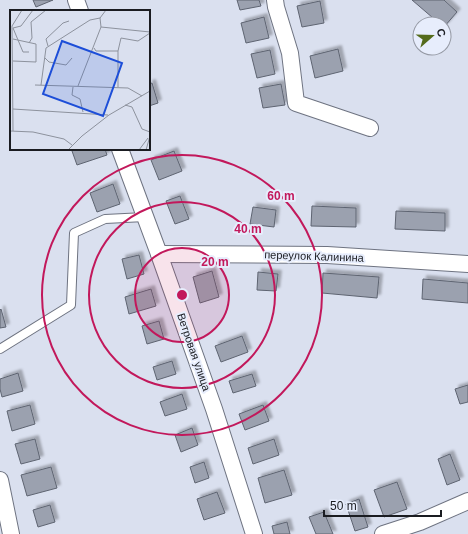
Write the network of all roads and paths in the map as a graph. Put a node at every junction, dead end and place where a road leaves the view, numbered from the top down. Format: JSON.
{"nodes":[{"id":1,"x":76,"y":0,"type":"edge"},
{"id":2,"x":275,"y":0,"type":"edge"},
{"id":3,"x":80,"y":10,"type":"edge"},
{"id":4,"x":370,"y":128,"type":"dead end"},
{"id":5,"x":120,"y":150,"type":"edge"},
{"id":6,"x":145,"y":218,"type":"junction"},
{"id":7,"x":159,"y":254,"type":"junction"},
{"id":8,"x":468,"y":264,"type":"edge"},
{"id":9,"x":0,"y":348,"type":"edge"},
{"id":10,"x":0,"y":480,"type":"edge"},
{"id":11,"x":468,"y":501,"type":"edge"},
{"id":12,"x":11,"y":534,"type":"edge"},
{"id":13,"x":254,"y":534,"type":"edge"},
{"id":14,"x":383,"y":534,"type":"edge"}],
"edges":[{"from":1,"to":3,"type":"street"},
{"from":2,"to":4,"type":"street"},
{"from":5,"to":6,"type":"street","name":"Ветровая улица"},
{"from":6,"to":7,"type":"street","name":"Ветровая улица"},
{"from":6,"to":9,"type":"lane"},
{"from":7,"to":8,"type":"street","name":"переулок Калинина"},
{"from":7,"to":13,"type":"street","name":"Ветровая улица"},
{"from":10,"to":12,"type":"street"},
{"from":11,"to":14,"type":"street"}]}
